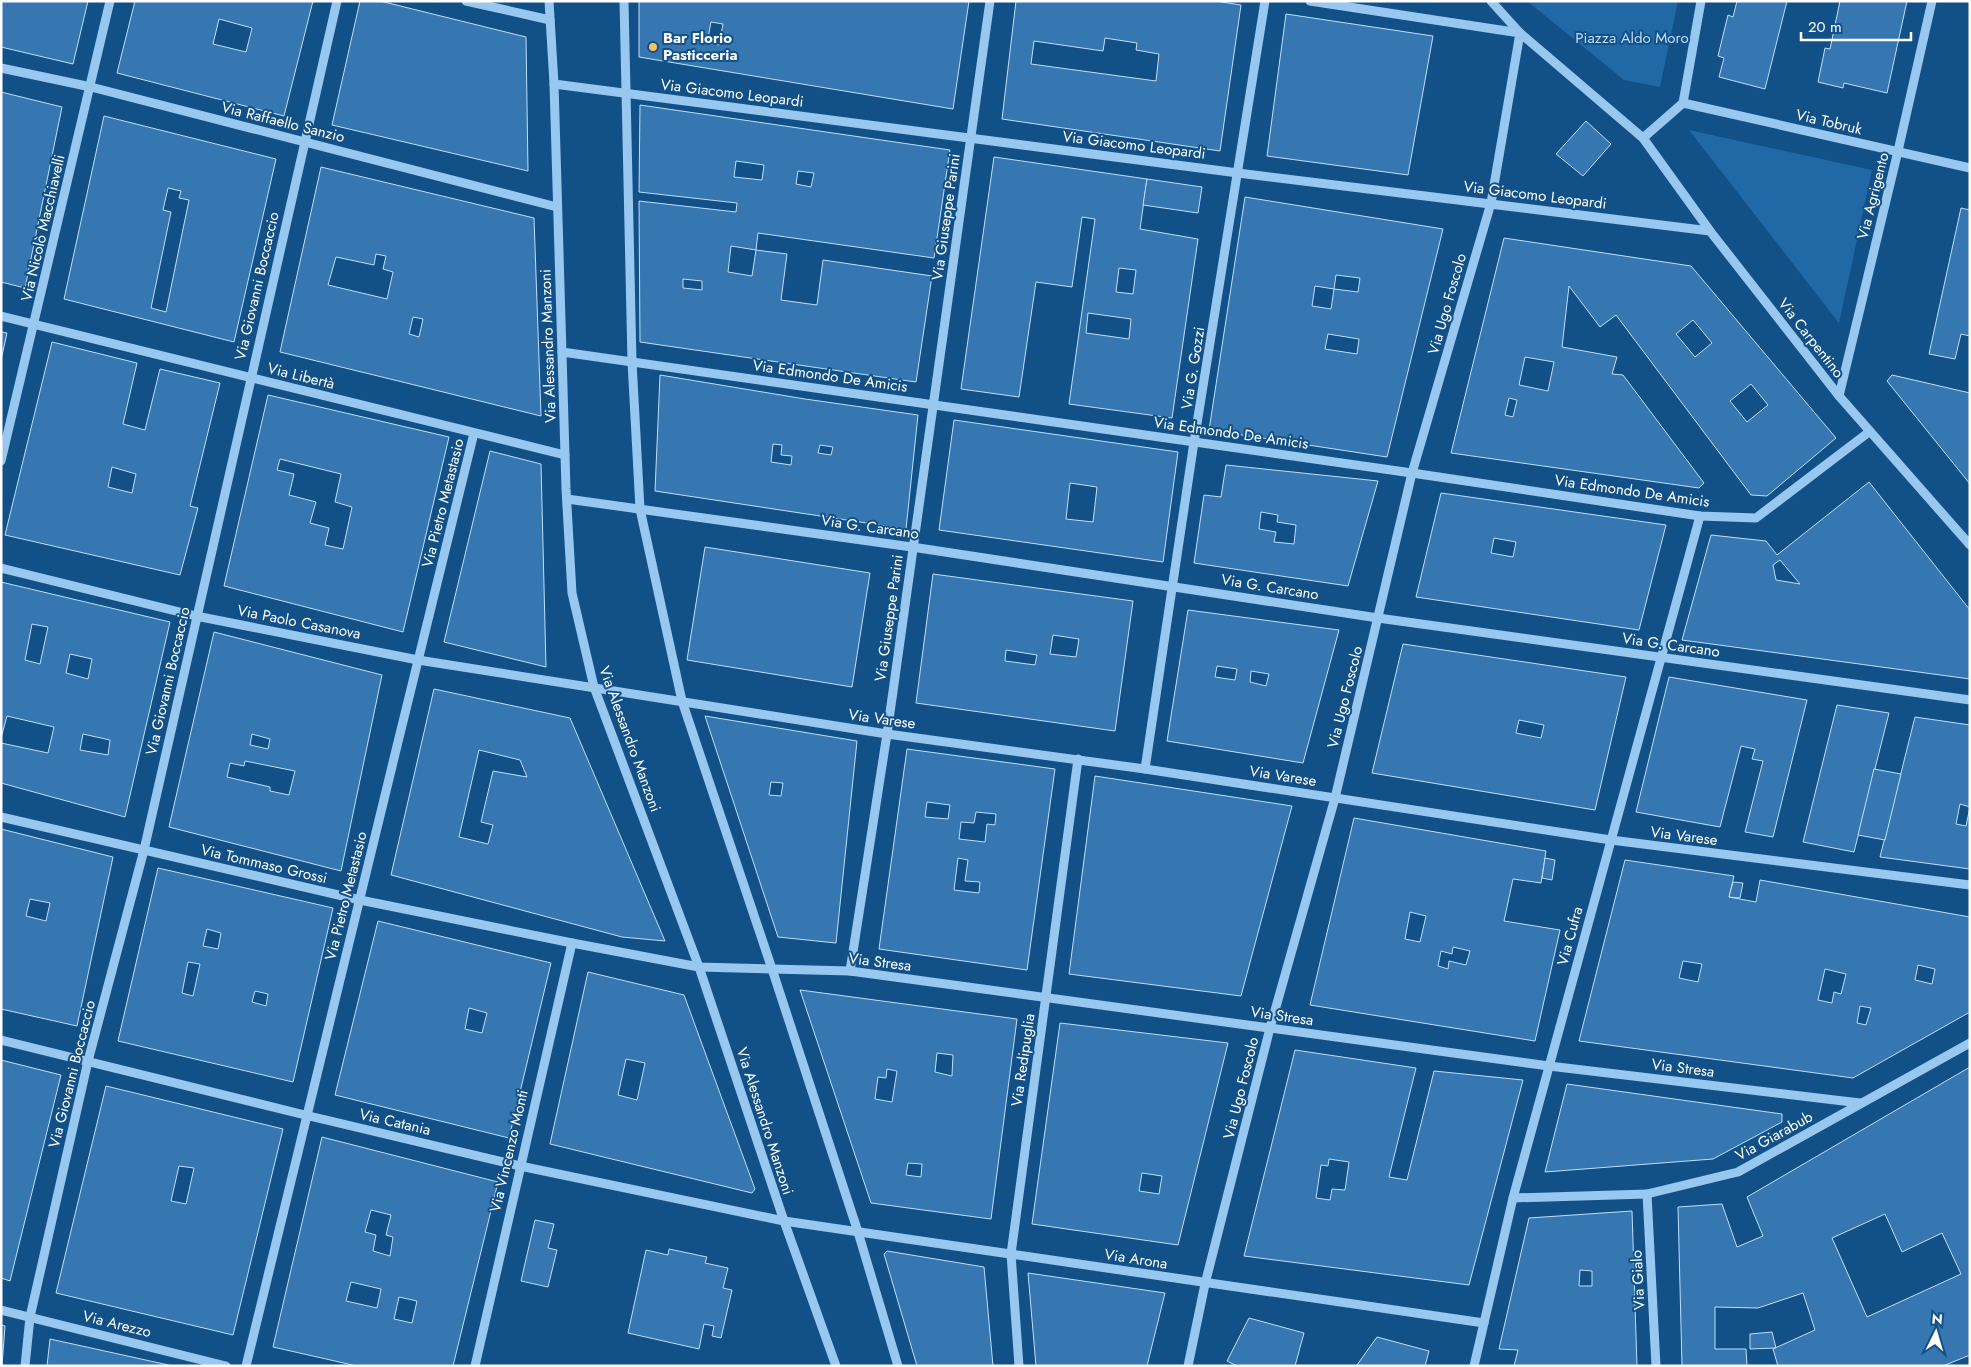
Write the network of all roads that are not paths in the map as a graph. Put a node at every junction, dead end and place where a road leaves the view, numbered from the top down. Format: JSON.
{"nodes":[{"id":1,"x":110,"y":1,"type":"edge"},
{"id":2,"x":337,"y":1,"type":"edge"},
{"id":3,"x":466,"y":1,"type":"edge"},
{"id":4,"x":549,"y":1,"type":"edge"},
{"id":5,"x":624,"y":1,"type":"edge"},
{"id":6,"x":990,"y":1,"type":"edge"},
{"id":7,"x":1265,"y":1,"type":"edge"},
{"id":8,"x":1310,"y":1,"type":"edge"},
{"id":9,"x":1491,"y":1,"type":"edge"},
{"id":10,"x":1701,"y":1,"type":"edge"},
{"id":11,"x":1932,"y":1,"type":"edge"},
{"id":12,"x":550,"y":20,"type":"junction"},
{"id":13,"x":1520,"y":33,"type":"junction"},
{"id":14,"x":1,"y":68,"type":"edge"},
{"id":15,"x":554,"y":84,"type":"junction"},
{"id":16,"x":91,"y":87,"type":"junction"},
{"id":17,"x":627,"y":94,"type":"junction"},
{"id":18,"x":1683,"y":103,"type":"junction"},
{"id":19,"x":970,"y":138,"type":"junction"},
{"id":20,"x":1643,"y":138,"type":"junction"},
{"id":21,"x":305,"y":142,"type":"junction"},
{"id":22,"x":1898,"y":151,"type":"junction"},
{"id":23,"x":1970,"y":168,"type":"edge"},
{"id":24,"x":1238,"y":173,"type":"junction"},
{"id":25,"x":1491,"y":204,"type":"junction"},
{"id":26,"x":557,"y":206,"type":"junction"},
{"id":27,"x":1710,"y":231,"type":"junction"},
{"id":28,"x":1,"y":316,"type":"edge"},
{"id":29,"x":34,"y":324,"type":"junction"},
{"id":30,"x":562,"y":352,"type":"junction"},
{"id":31,"x":632,"y":362,"type":"junction"},
{"id":32,"x":250,"y":377,"type":"junction"},
{"id":33,"x":1839,"y":396,"type":"junction"},
{"id":34,"x":934,"y":405,"type":"junction"},
{"id":35,"x":1869,"y":432,"type":"junction"},
{"id":36,"x":474,"y":433,"type":"junction"},
{"id":37,"x":1194,"y":442,"type":"junction"},
{"id":38,"x":565,"y":455,"type":"junction"},
{"id":39,"x":1,"y":461,"type":"edge"},
{"id":40,"x":1412,"y":473,"type":"junction"},
{"id":41,"x":567,"y":499,"type":"junction"},
{"id":42,"x":640,"y":509,"type":"junction"},
{"id":43,"x":1700,"y":516,"type":"junction"},
{"id":44,"x":1970,"y":546,"type":"edge"},
{"id":45,"x":912,"y":547,"type":"junction"},
{"id":46,"x":1,"y":568,"type":"edge"},
{"id":47,"x":1173,"y":586,"type":"junction"},
{"id":48,"x":196,"y":616,"type":"junction"},
{"id":49,"x":1378,"y":618,"type":"junction"},
{"id":50,"x":1661,"y":657,"type":"junction"},
{"id":51,"x":418,"y":660,"type":"junction"},
{"id":52,"x":594,"y":687,"type":"junction"},
{"id":53,"x":1970,"y":700,"type":"edge"},
{"id":54,"x":682,"y":701,"type":"junction"},
{"id":55,"x":887,"y":734,"type":"junction"},
{"id":56,"x":1078,"y":759,"type":"junction"},
{"id":57,"x":1145,"y":769,"type":"junction"},
{"id":58,"x":1335,"y":798,"type":"junction"},
{"id":59,"x":1,"y":817,"type":"edge"},
{"id":60,"x":1611,"y":840,"type":"junction"},
{"id":61,"x":144,"y":850,"type":"junction"},
{"id":62,"x":1970,"y":885,"type":"edge"},
{"id":63,"x":360,"y":900,"type":"junction"},
{"id":64,"x":572,"y":944,"type":"junction"},
{"id":65,"x":699,"y":967,"type":"junction"},
{"id":66,"x":772,"y":969,"type":"junction"},
{"id":67,"x":850,"y":972,"type":"junction"},
{"id":68,"x":1046,"y":998,"type":"junction"},
{"id":69,"x":1270,"y":1028,"type":"junction"},
{"id":70,"x":1,"y":1040,"type":"edge"},
{"id":71,"x":1970,"y":1042,"type":"edge"},
{"id":72,"x":88,"y":1061,"type":"junction"},
{"id":73,"x":1549,"y":1066,"type":"junction"},
{"id":74,"x":1860,"y":1103,"type":"junction"},
{"id":75,"x":305,"y":1115,"type":"junction"},
{"id":76,"x":520,"y":1166,"type":"junction"},
{"id":77,"x":1648,"y":1194,"type":"junction"},
{"id":78,"x":1513,"y":1198,"type":"junction"},
{"id":79,"x":784,"y":1221,"type":"junction"},
{"id":80,"x":858,"y":1232,"type":"junction"},
{"id":81,"x":1011,"y":1254,"type":"junction"},
{"id":82,"x":1205,"y":1284,"type":"junction"},
{"id":83,"x":1,"y":1310,"type":"edge"},
{"id":84,"x":30,"y":1317,"type":"junction"},
{"id":85,"x":1484,"y":1324,"type":"junction"},
{"id":86,"x":25,"y":1366,"type":"edge"},
{"id":87,"x":226,"y":1366,"type":"edge"},
{"id":88,"x":246,"y":1366,"type":"edge"},
{"id":89,"x":474,"y":1366,"type":"edge"},
{"id":90,"x":836,"y":1366,"type":"edge"},
{"id":91,"x":898,"y":1366,"type":"edge"},
{"id":92,"x":1019,"y":1366,"type":"edge"},
{"id":93,"x":1188,"y":1366,"type":"edge"},
{"id":94,"x":1474,"y":1366,"type":"edge"},
{"id":95,"x":1656,"y":1366,"type":"edge"}],
"edges":[{"from":1,"to":16,"type":"street","name":"Via Nicolò Macchiavelli"},
{"from":2,"to":21,"type":"street","name":"Via Giovanni Boccaccio"},
{"from":3,"to":12,"type":"street"},
{"from":4,"to":12,"type":"street","name":"Via Alessandro Manzoni"},
{"from":5,"to":17,"type":"street"},
{"from":6,"to":19,"type":"street","name":"Via Giuseppe Parini"},
{"from":7,"to":24,"type":"street","name":"Via G. Gozzi"},
{"from":8,"to":13,"type":"street"},
{"from":9,"to":13,"type":"street"},
{"from":10,"to":18,"type":"street"},
{"from":11,"to":22,"type":"street","name":"Via Agrigento"},
{"from":12,"to":15,"type":"street","name":"Via Alessandro Manzoni"},
{"from":13,"to":20,"type":"street"},
{"from":13,"to":25,"type":"street","name":"Via Ugo Foscolo"},
{"from":14,"to":16,"type":"street","name":"Via Raffaello Sanzio"},
{"from":15,"to":17,"type":"street","name":"Via Giacomo Leopardi"},
{"from":15,"to":26,"type":"street","name":"Via Alessandro Manzoni"},
{"from":16,"to":21,"type":"street","name":"Via Raffaello Sanzio"},
{"from":16,"to":29,"type":"street","name":"Via Nicolò Macchiavelli"},
{"from":17,"to":19,"type":"street","name":"Via Giacomo Leopardi"},
{"from":17,"to":31,"type":"street"},
{"from":18,"to":20,"type":"street"},
{"from":18,"to":22,"type":"street","name":"Via Tobruk"},
{"from":19,"to":24,"type":"street","name":"Via Giacomo Leopardi"},
{"from":19,"to":34,"type":"street","name":"Via Giuseppe Parini"},
{"from":20,"to":27,"type":"street","name":"Via Carpentino"},
{"from":21,"to":26,"type":"street","name":"Via Raffaello Sanzio"},
{"from":21,"to":32,"type":"street","name":"Via Giovanni Boccaccio"},
{"from":22,"to":23,"type":"street","name":"Via Tobruk"},
{"from":22,"to":33,"type":"street","name":"Via Agrigento"},
{"from":24,"to":25,"type":"street","name":"Via Giacomo Leopardi"},
{"from":24,"to":37,"type":"street","name":"Via G. Gozzi"},
{"from":25,"to":27,"type":"street","name":"Via Giacomo Leopardi"},
{"from":25,"to":40,"type":"street","name":"Via Ugo Foscolo"},
{"from":26,"to":30,"type":"street","name":"Via Alessandro Manzoni"},
{"from":27,"to":33,"type":"street","name":"Via Carpentino"},
{"from":28,"to":29,"type":"street","name":"Via Libertà"},
{"from":29,"to":32,"type":"street","name":"Via Libertà"},
{"from":29,"to":39,"type":"street","name":"Via Nicolò Macchiavelli"},
{"from":30,"to":31,"type":"street","name":"Via Edmondo De Amicis"},
{"from":30,"to":38,"type":"street","name":"Via Alessandro Manzoni"},
{"from":31,"to":34,"type":"street","name":"Via Edmondo De Amicis"},
{"from":31,"to":42,"type":"street"},
{"from":32,"to":36,"type":"street","name":"Via Libertà"},
{"from":32,"to":48,"type":"street","name":"Via Giovanni Boccaccio"},
{"from":33,"to":35,"type":"street","name":"Via Carpentino"},
{"from":34,"to":37,"type":"street","name":"Via Edmondo De Amicis"},
{"from":34,"to":45,"type":"street","name":"Via Giuseppe Parini"},
{"from":35,"to":43,"type":"street","name":"Via Edmondo De Amicis"},
{"from":35,"to":44,"type":"street","name":"Via Carpentino"},
{"from":36,"to":38,"type":"street","name":"Via Libertà"},
{"from":36,"to":51,"type":"street","name":"Via Pietro Metastasio"},
{"from":37,"to":40,"type":"street","name":"Via Edmondo De Amicis"},
{"from":37,"to":47,"type":"street","name":"Via G. Gozzi"},
{"from":38,"to":41,"type":"street","name":"Via Alessandro Manzoni"},
{"from":40,"to":43,"type":"street","name":"Via Edmondo De Amicis"},
{"from":40,"to":49,"type":"street","name":"Via Ugo Foscolo"},
{"from":41,"to":42,"type":"street","name":"Via G. Carcano"},
{"from":41,"to":52,"type":"street","name":"Via Alessandro Manzoni"},
{"from":42,"to":45,"type":"street","name":"Via G. Carcano"},
{"from":42,"to":54,"type":"street"},
{"from":43,"to":50,"type":"street","name":"Via Cufra"},
{"from":45,"to":47,"type":"street","name":"Via G. Carcano"},
{"from":45,"to":55,"type":"street","name":"Via Giuseppe Parini"},
{"from":46,"to":48,"type":"street","name":"Via Paolo Casanova"},
{"from":47,"to":49,"type":"street","name":"Via G. Carcano"},
{"from":47,"to":57,"type":"street","name":"Via G. Gozzi"},
{"from":48,"to":51,"type":"street","name":"Via Paolo Casanova"},
{"from":48,"to":61,"type":"street","name":"Via Giovanni Boccaccio"},
{"from":49,"to":50,"type":"street","name":"Via G. Carcano"},
{"from":49,"to":58,"type":"street","name":"Via Ugo Foscolo"},
{"from":50,"to":53,"type":"street","name":"Via G. Carcano"},
{"from":50,"to":60,"type":"street","name":"Via Cufra"},
{"from":51,"to":52,"type":"street","name":"Via Paolo Casanova"},
{"from":51,"to":63,"type":"street","name":"Via Pietro Metastasio"},
{"from":52,"to":54,"type":"street","name":"Via Varese"},
{"from":52,"to":65,"type":"street","name":"Via Alessandro Manzoni"},
{"from":54,"to":55,"type":"street","name":"Via Varese"},
{"from":54,"to":66,"type":"street"},
{"from":55,"to":56,"type":"street","name":"Via Varese"},
{"from":55,"to":67,"type":"street","name":"Via Giuseppe Parini"},
{"from":56,"to":57,"type":"street","name":"Via Varese"},
{"from":56,"to":68,"type":"street","name":"Via Redipuglia"},
{"from":57,"to":58,"type":"street","name":"Via Varese"},
{"from":58,"to":60,"type":"street","name":"Via Varese"},
{"from":58,"to":69,"type":"street","name":"Via Ugo Foscolo"},
{"from":59,"to":61,"type":"street","name":"Via Tommaso Grossi"},
{"from":60,"to":62,"type":"street","name":"Via Varese"},
{"from":60,"to":73,"type":"street","name":"Via Cufra"},
{"from":61,"to":63,"type":"street","name":"Via Tommaso Grossi"},
{"from":61,"to":72,"type":"street","name":"Via Giovanni Boccaccio"},
{"from":63,"to":64,"type":"street","name":"Via Tommaso Grossi"},
{"from":63,"to":75,"type":"street","name":"Via Pietro Metastasio"},
{"from":64,"to":65,"type":"street","name":"Via Tommaso Grossi"},
{"from":64,"to":76,"type":"street","name":"Via Vincenzo Monti"},
{"from":65,"to":66,"type":"street","name":"Via Stresa"},
{"from":65,"to":79,"type":"street","name":"Via Alessandro Manzoni"},
{"from":66,"to":67,"type":"street","name":"Via Stresa"},
{"from":66,"to":80,"type":"street"},
{"from":67,"to":68,"type":"street","name":"Via Stresa"},
{"from":68,"to":69,"type":"street","name":"Via Stresa"},
{"from":68,"to":81,"type":"street","name":"Via Redipuglia"},
{"from":69,"to":73,"type":"street","name":"Via Stresa"},
{"from":69,"to":82,"type":"street","name":"Via Ugo Foscolo"},
{"from":70,"to":72,"type":"street","name":"Via Catania"},
{"from":71,"to":74,"type":"street","name":"Via Giarabub"},
{"from":72,"to":75,"type":"street","name":"Via Catania"},
{"from":72,"to":84,"type":"street","name":"Via Giovanni Boccaccio"},
{"from":73,"to":74,"type":"street","name":"Via Stresa"},
{"from":73,"to":78,"type":"street","name":"Via Cufra"},
{"from":74,"to":77,"type":"street","name":"Via Giarabub"},
{"from":75,"to":76,"type":"street","name":"Via Catania"},
{"from":75,"to":88,"type":"street","name":"Via Pietro Metastasio"},
{"from":76,"to":79,"type":"street","name":"Via Catania"},
{"from":76,"to":89,"type":"street","name":"Via Vincenzo Monti"},
{"from":77,"to":78,"type":"street","name":"Via Giarabub"},
{"from":77,"to":95,"type":"street","name":"Via Gialo"},
{"from":78,"to":85,"type":"street","name":"Via Cufra"},
{"from":79,"to":80,"type":"street","name":"Via Arona"},
{"from":79,"to":90,"type":"street","name":"Via Alessandro Manzoni"},
{"from":80,"to":81,"type":"street","name":"Via Arona"},
{"from":80,"to":91,"type":"street"},
{"from":81,"to":82,"type":"street","name":"Via Arona"},
{"from":81,"to":92,"type":"street","name":"Via Redipuglia"},
{"from":82,"to":85,"type":"street","name":"Via Arona"},
{"from":82,"to":93,"type":"street","name":"Via Ugo Foscolo"},
{"from":83,"to":84,"type":"street","name":"Via Arezzo"},
{"from":84,"to":86,"type":"street","name":"Via Giovanni Boccaccio"},
{"from":84,"to":87,"type":"street","name":"Via Arezzo"},
{"from":85,"to":94,"type":"street","name":"Via Cufra"}]}
